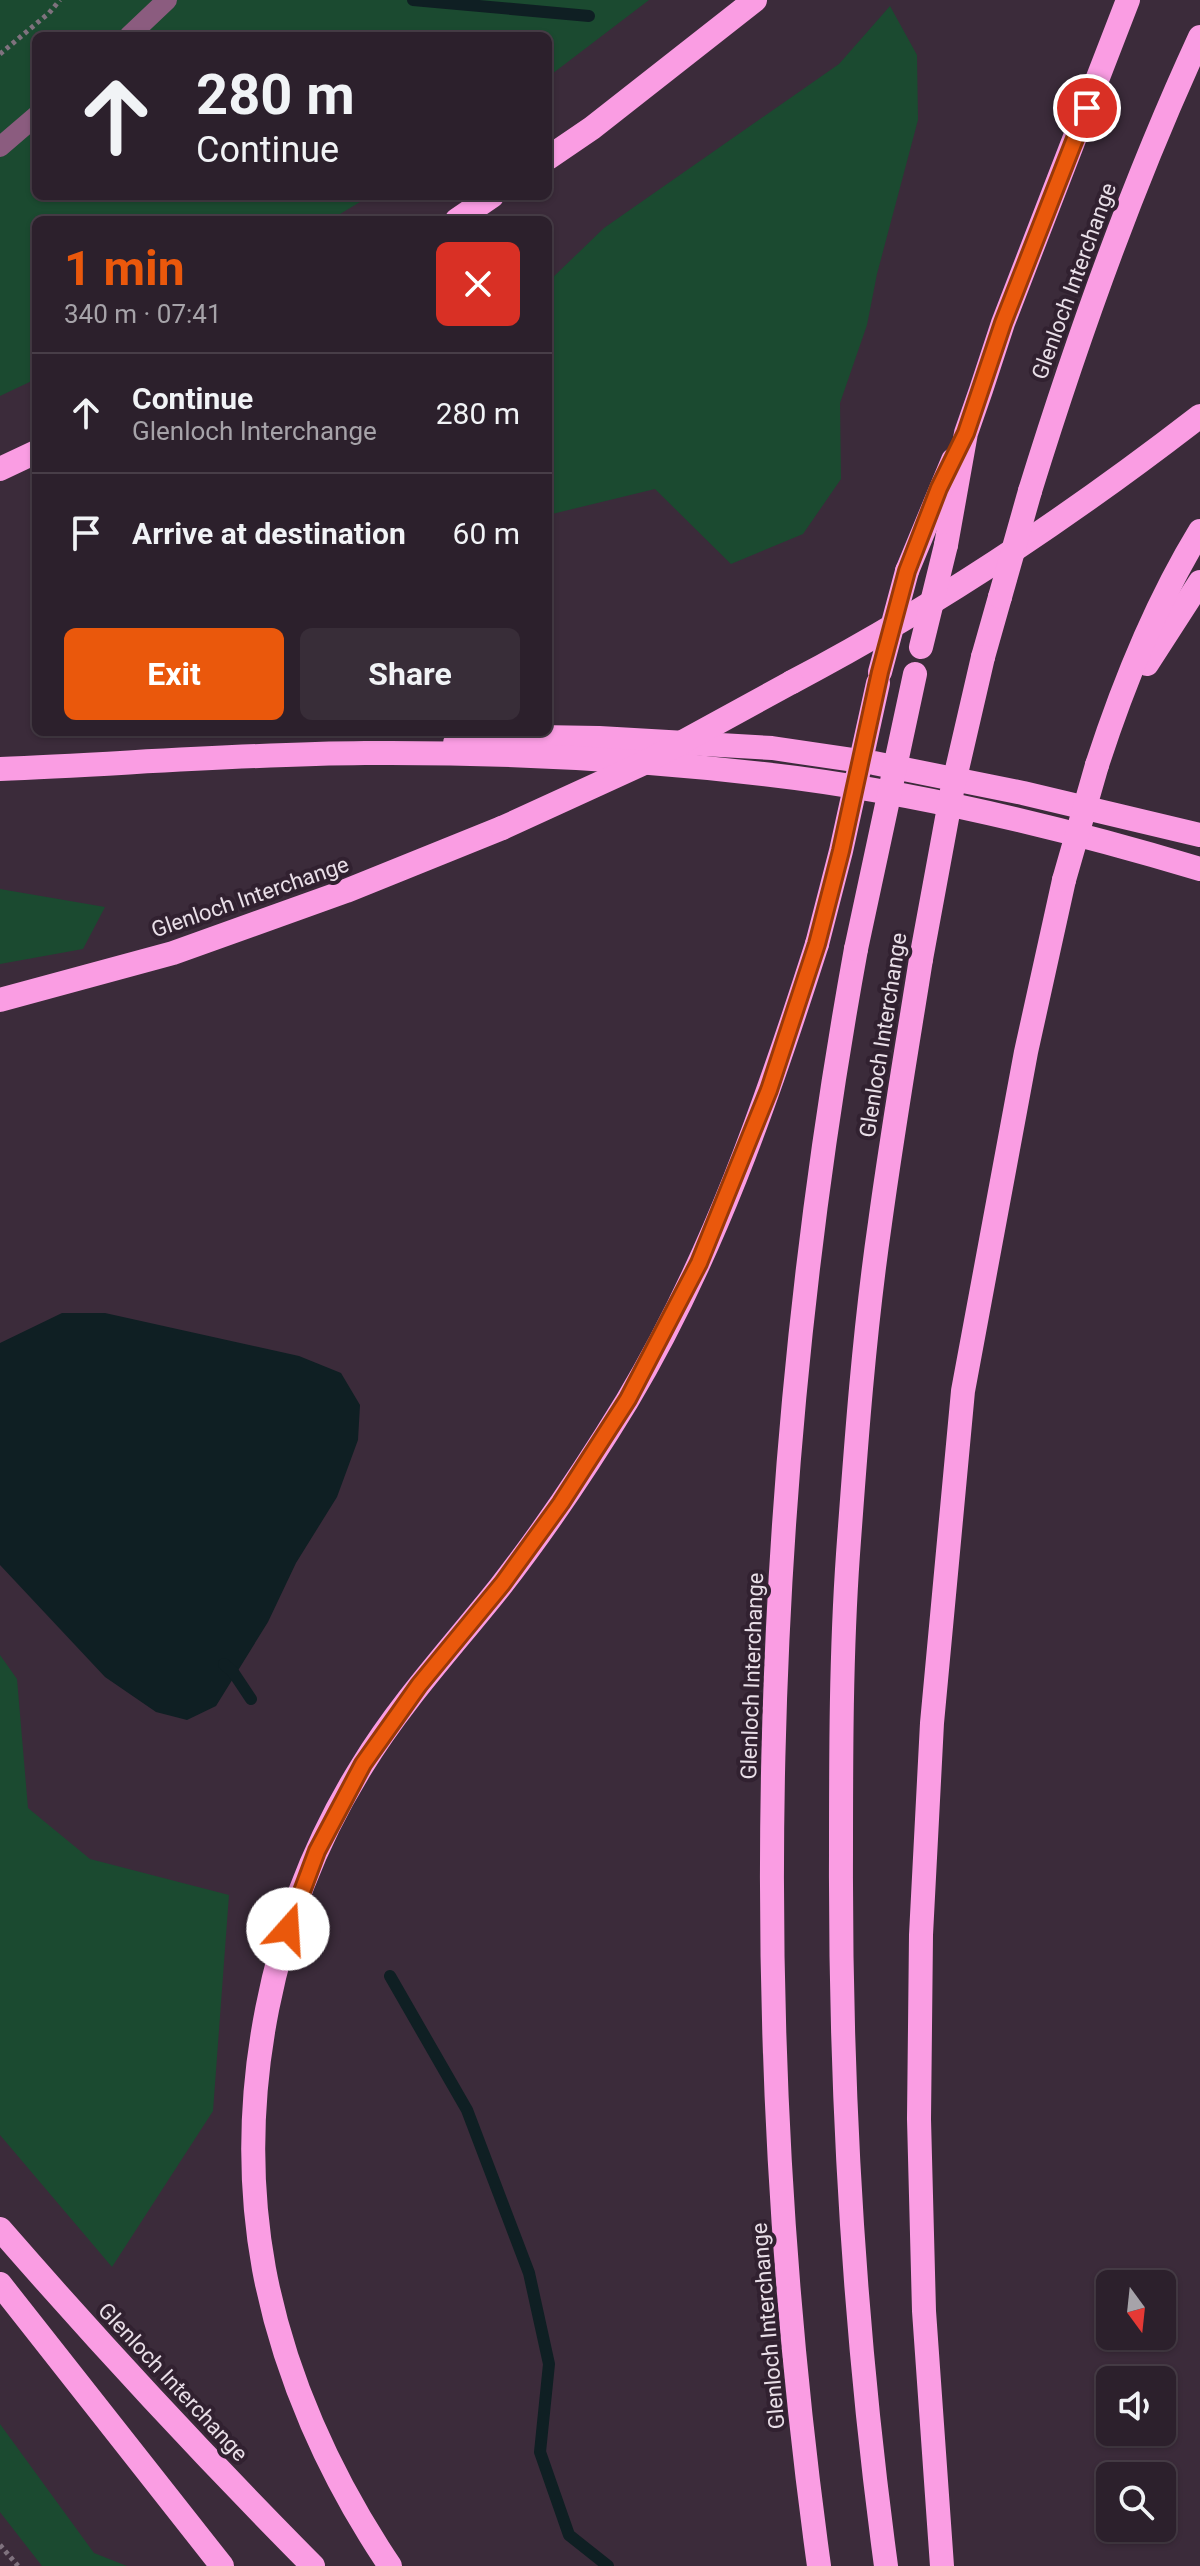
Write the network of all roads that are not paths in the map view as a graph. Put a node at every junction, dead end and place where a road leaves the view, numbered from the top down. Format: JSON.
{"nodes":[{"id":1,"x":167,"y":0,"type":"edge"},
{"id":2,"x":755,"y":0,"type":"edge"},
{"id":3,"x":1128,"y":0,"type":"edge"},
{"id":4,"x":133,"y":32,"type":"edge"},
{"id":5,"x":1200,"y":37,"type":"edge"},
{"id":6,"x":32,"y":119,"type":"edge"},
{"id":7,"x":0,"y":147,"type":"edge"},
{"id":8,"x":552,"y":155,"type":"edge"},
{"id":9,"x":486,"y":200,"type":"edge"},
{"id":10,"x":463,"y":216,"type":"edge"},
{"id":11,"x":1200,"y":416,"type":"edge"},
{"id":12,"x":966,"y":433,"type":"junction"},
{"id":13,"x":32,"y":454,"type":"edge"},
{"id":14,"x":0,"y":469,"type":"edge"},
{"id":15,"x":1200,"y":531,"type":"edge"},
{"id":16,"x":1200,"y":582,"type":"edge"},
{"id":17,"x":1108,"y":731,"type":"junction"},
{"id":18,"x":365,"y":753,"type":"junction"},
{"id":19,"x":0,"y":769,"type":"edge"},
{"id":20,"x":1200,"y":835,"type":"edge"},
{"id":21,"x":1200,"y":869,"type":"edge"},
{"id":22,"x":0,"y":1000,"type":"edge"},
{"id":23,"x":0,"y":2229,"type":"edge"},
{"id":24,"x":0,"y":2284,"type":"edge"},
{"id":25,"x":222,"y":2566,"type":"edge"},
{"id":26,"x":313,"y":2566,"type":"edge"},
{"id":27,"x":390,"y":2566,"type":"edge"},
{"id":28,"x":819,"y":2566,"type":"edge"},
{"id":29,"x":886,"y":2566,"type":"edge"},
{"id":30,"x":942,"y":2566,"type":"edge"}],
"edges":[{"from":1,"to":4,"type":"street"},
{"from":2,"to":8,"type":"highway"},
{"from":3,"to":12,"type":"highway","name":"Glenloch Interchange"},
{"from":5,"to":29,"type":"highway","name":"Glenloch Interchange","bridge":true},
{"from":6,"to":7,"type":"street"},
{"from":9,"to":10,"type":"highway"},
{"from":11,"to":22,"type":"highway","name":"Glenloch Interchange","bridge":true},
{"from":12,"to":27,"type":"highway","bridge":true},
{"from":12,"to":28,"type":"highway","name":"Glenloch Interchange","bridge":true},
{"from":13,"to":14,"type":"highway"},
{"from":15,"to":17,"type":"highway"},
{"from":16,"to":17,"type":"highway"},
{"from":17,"to":30,"type":"highway","bridge":true},
{"from":18,"to":19,"type":"highway"},
{"from":18,"to":20,"type":"highway"},
{"from":18,"to":21,"type":"highway"},
{"from":23,"to":26,"type":"highway","name":"Glenloch Interchange"},
{"from":24,"to":25,"type":"highway"}]}
